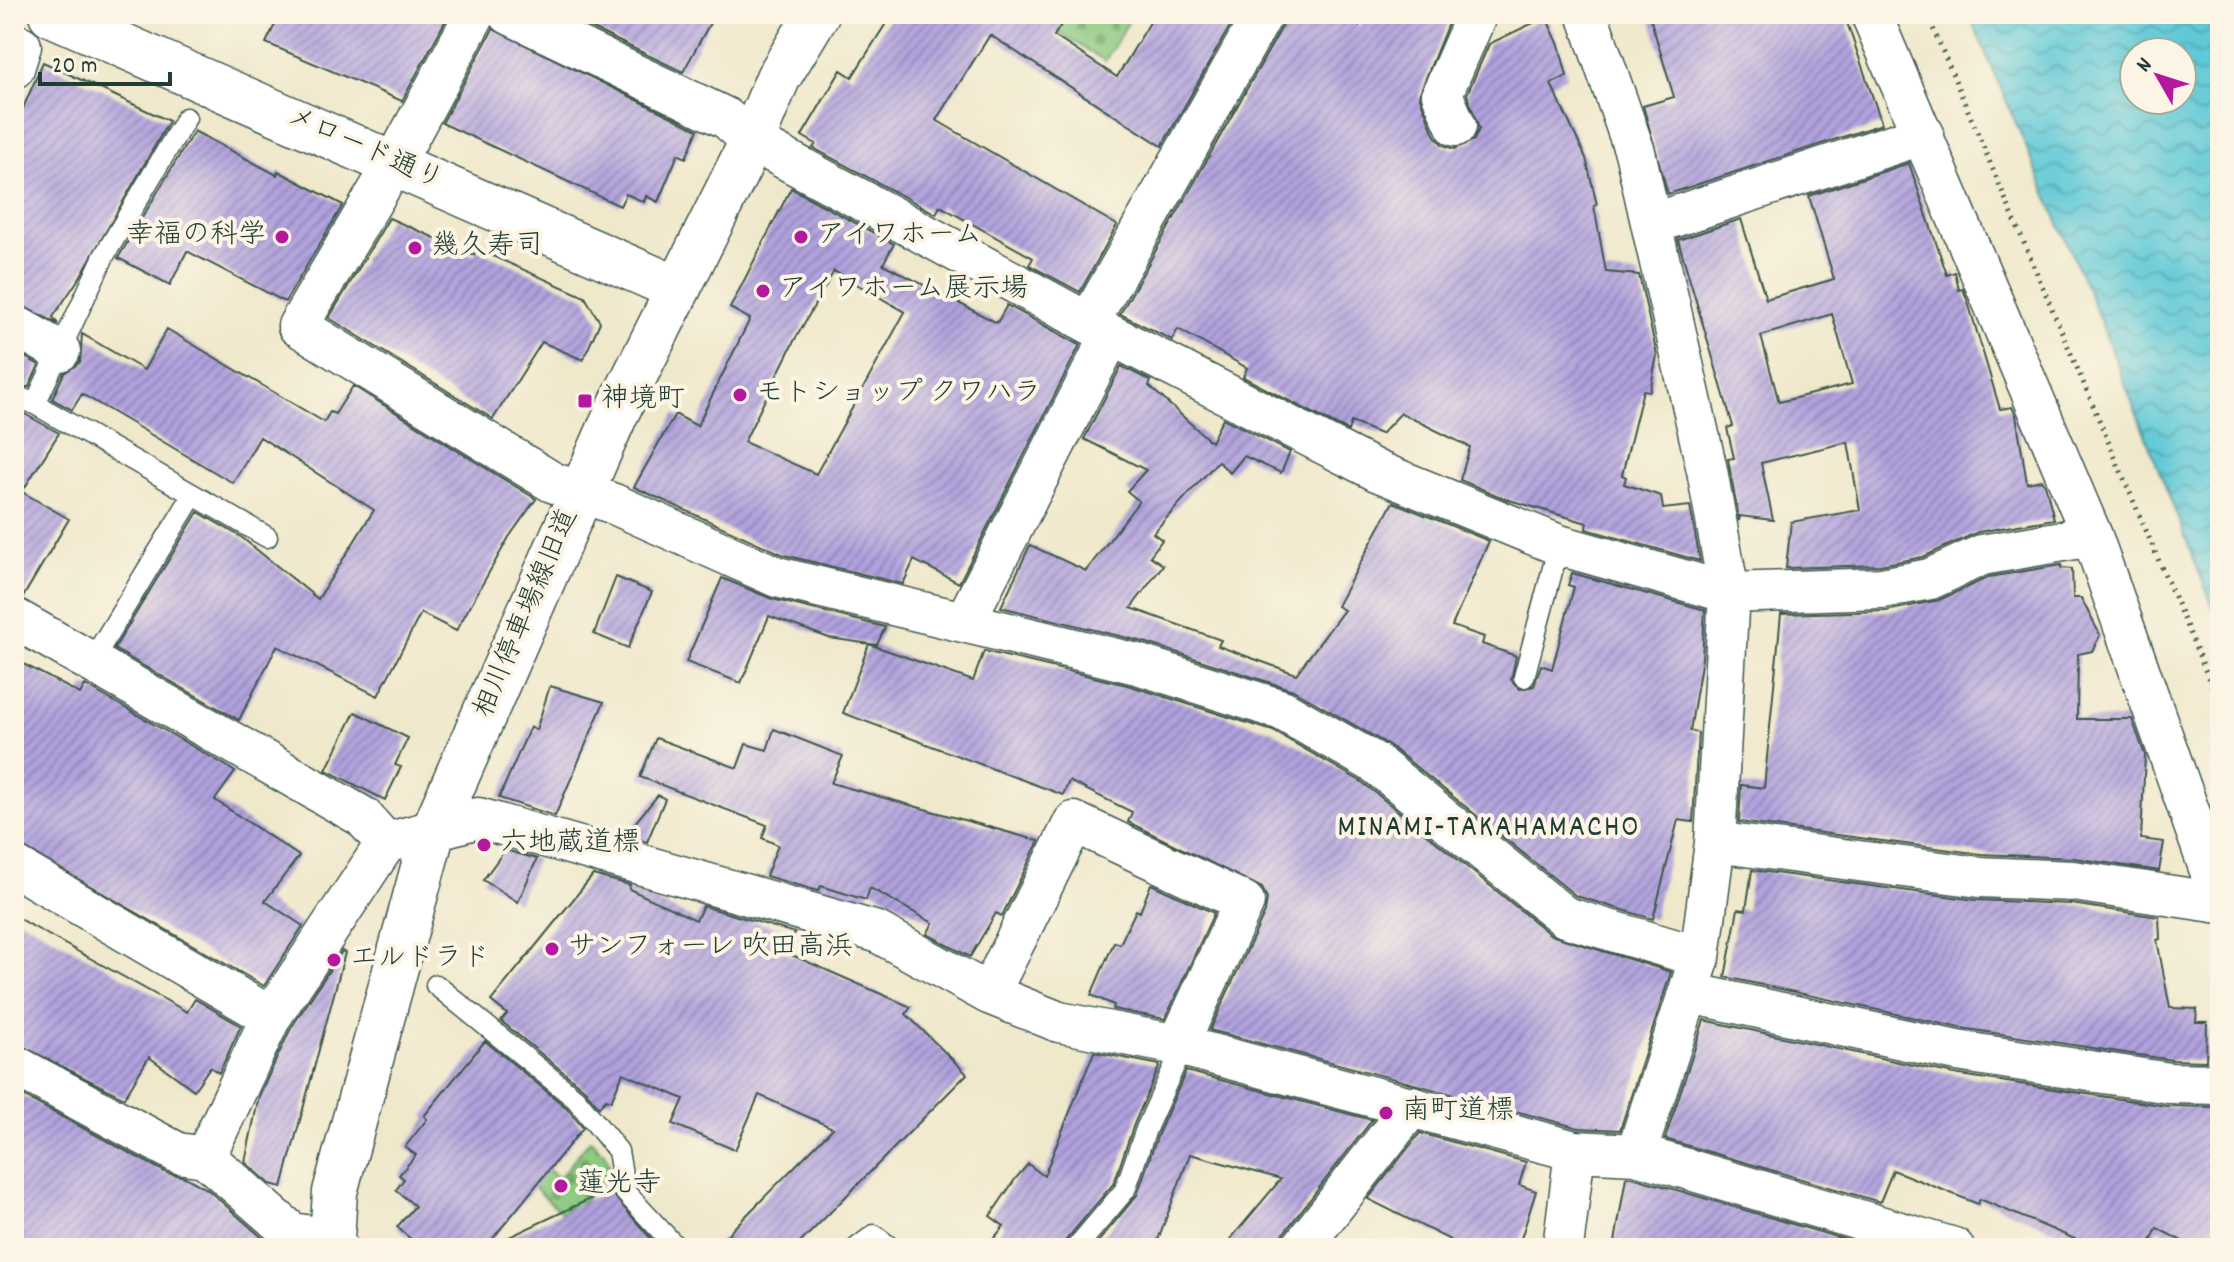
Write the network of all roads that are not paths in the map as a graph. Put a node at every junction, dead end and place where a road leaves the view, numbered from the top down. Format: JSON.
{"nodes":[{"id":1,"x":475,"y":14,"type":"edge"},
{"id":2,"x":509,"y":14,"type":"edge"},
{"id":3,"x":817,"y":14,"type":"edge"},
{"id":4,"x":1263,"y":14,"type":"edge"},
{"id":5,"x":1477,"y":14,"type":"edge"},
{"id":6,"x":1587,"y":14,"type":"edge"},
{"id":7,"x":1871,"y":14,"type":"edge"},
{"id":8,"x":73,"y":18,"type":"edge"},
{"id":9,"x":186,"y":118,"type":"dead end"},
{"id":10,"x":1456,"y":126,"type":"dead end"},
{"id":11,"x":1924,"y":134,"type":"junction"},
{"id":12,"x":752,"y":141,"type":"junction"},
{"id":13,"x":394,"y":164,"type":"junction"},
{"id":14,"x":1652,"y":224,"type":"junction"},
{"id":15,"x":676,"y":288,"type":"junction"},
{"id":16,"x":14,"y":325,"type":"edge"},
{"id":17,"x":1100,"y":329,"type":"junction"},
{"id":18,"x":60,"y":351,"type":"junction"},
{"id":19,"x":24,"y":404,"type":"edge"},
{"id":20,"x":193,"y":495,"type":"junction"},
{"id":21,"x":580,"y":495,"type":"junction"},
{"id":22,"x":2092,"y":536,"type":"junction"},
{"id":23,"x":267,"y":537,"type":"dead end"},
{"id":24,"x":1559,"y":545,"type":"junction"},
{"id":25,"x":1729,"y":593,"type":"junction"},
{"id":26,"x":14,"y":618,"type":"edge"},
{"id":27,"x":965,"y":621,"type":"junction"},
{"id":28,"x":90,"y":664,"type":"junction"},
{"id":29,"x":1524,"y":677,"type":"dead end"},
{"id":30,"x":433,"y":831,"type":"junction"},
{"id":31,"x":1715,"y":842,"type":"junction"},
{"id":32,"x":386,"y":843,"type":"junction"},
{"id":33,"x":14,"y":866,"type":"edge"},
{"id":34,"x":2220,"y":901,"type":"edge"},
{"id":35,"x":1695,"y":975,"type":"junction"},
{"id":36,"x":436,"y":985,"type":"dead end"},
{"id":37,"x":989,"y":994,"type":"junction"},
{"id":38,"x":271,"y":1017,"type":"junction"},
{"id":39,"x":1178,"y":1045,"type":"junction"},
{"id":40,"x":14,"y":1065,"type":"edge"},
{"id":41,"x":2220,"y":1084,"type":"edge"},
{"id":42,"x":1412,"y":1106,"type":"junction"},
{"id":43,"x":1575,"y":1151,"type":"junction"},
{"id":44,"x":1636,"y":1154,"type":"junction"},
{"id":45,"x":205,"y":1157,"type":"junction"},
{"id":46,"x":334,"y":1244,"type":"edge"},
{"id":47,"x":1946,"y":1247,"type":"edge"},
{"id":48,"x":677,"y":1248,"type":"edge"},
{"id":49,"x":857,"y":1248,"type":"edge"},
{"id":50,"x":891,"y":1248,"type":"edge"},
{"id":51,"x":1076,"y":1248,"type":"edge"},
{"id":52,"x":1301,"y":1248,"type":"edge"},
{"id":53,"x":1563,"y":1248,"type":"edge"}],
"edges":[{"from":1,"to":13,"type":"street"},
{"from":2,"to":12,"type":"street"},
{"from":3,"to":12,"type":"street","name":"相川停車場線旧道"},
{"from":4,"to":17,"type":"street"},
{"from":5,"to":10,"type":"street"},
{"from":6,"to":14,"type":"street"},
{"from":7,"to":11,"type":"street"},
{"from":8,"to":13,"type":"street","name":"メロード通り"},
{"from":9,"to":18,"type":"lane"},
{"from":11,"to":14,"type":"street"},
{"from":11,"to":22,"type":"street"},
{"from":12,"to":15,"type":"street","name":"相川停車場線旧道"},
{"from":12,"to":17,"type":"street"},
{"from":13,"to":15,"type":"street","name":"メロード通り"},
{"from":13,"to":21,"type":"street"},
{"from":14,"to":25,"type":"street"},
{"from":15,"to":21,"type":"street","name":"相川停車場線旧道"},
{"from":16,"to":18,"type":"street"},
{"from":17,"to":24,"type":"street"},
{"from":17,"to":27,"type":"street"},
{"from":18,"to":19,"type":"lane"},
{"from":19,"to":20,"type":"lane"},
{"from":20,"to":23,"type":"lane"},
{"from":20,"to":28,"type":"lane"},
{"from":21,"to":27,"type":"street"},
{"from":21,"to":30,"type":"street","name":"相川停車場線旧道"},
{"from":22,"to":25,"type":"street"},
{"from":22,"to":34,"type":"street"},
{"from":24,"to":25,"type":"street"},
{"from":24,"to":29,"type":"lane"},
{"from":25,"to":31,"type":"street"},
{"from":26,"to":28,"type":"street"},
{"from":27,"to":35,"type":"street"},
{"from":28,"to":32,"type":"street"},
{"from":30,"to":32,"type":"street"},
{"from":30,"to":37,"type":"street"},
{"from":30,"to":46,"type":"street","name":"相川停車場線旧道"},
{"from":31,"to":34,"type":"street"},
{"from":31,"to":35,"type":"street"},
{"from":32,"to":38,"type":"street"},
{"from":33,"to":38,"type":"street"},
{"from":35,"to":41,"type":"street"},
{"from":35,"to":44,"type":"street"},
{"from":36,"to":48,"type":"lane"},
{"from":37,"to":39,"type":"street"},
{"from":37,"to":39,"type":"street"},
{"from":38,"to":45,"type":"street"},
{"from":39,"to":42,"type":"street"},
{"from":39,"to":51,"type":"lane"},
{"from":40,"to":45,"type":"street"},
{"from":42,"to":43,"type":"street"},
{"from":42,"to":52,"type":"street"},
{"from":43,"to":44,"type":"street"},
{"from":43,"to":53,"type":"street"},
{"from":44,"to":47,"type":"street"},
{"from":45,"to":46,"type":"street"},
{"from":49,"to":50,"type":"lane"}]}
